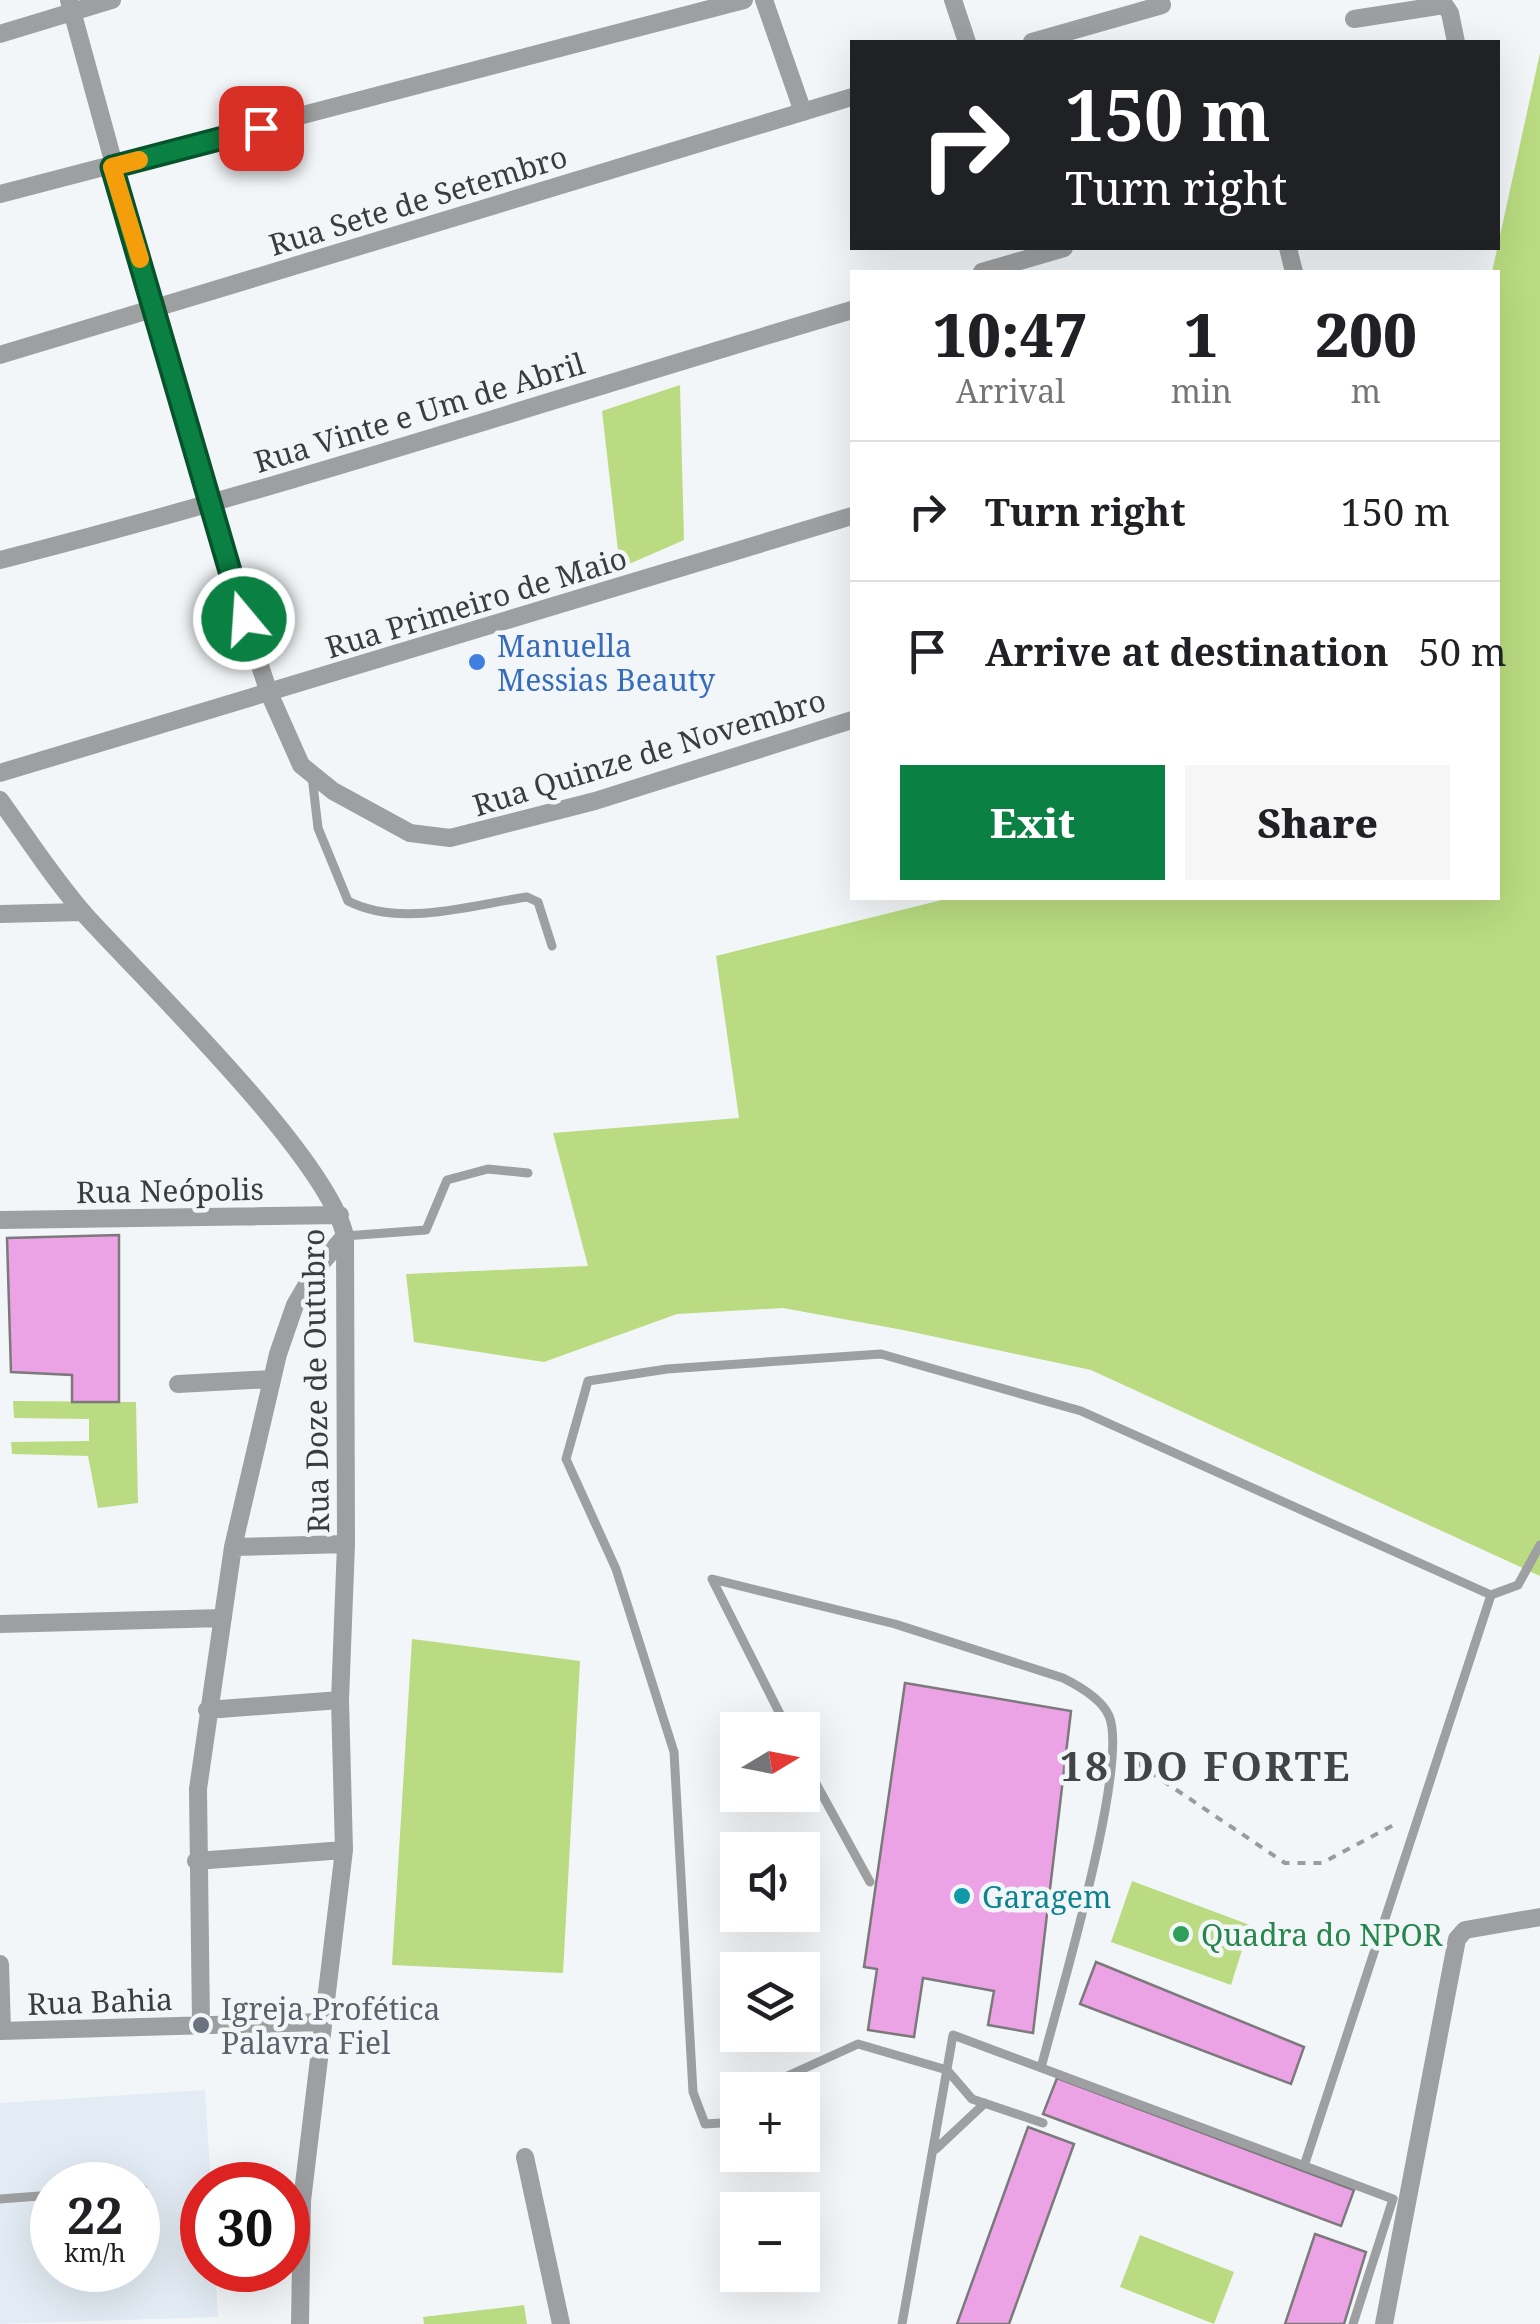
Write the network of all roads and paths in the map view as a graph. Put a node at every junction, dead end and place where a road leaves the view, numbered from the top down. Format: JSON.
{"nodes":[{"id":1,"x":112,"y":0,"type":"edge"},
{"id":2,"x":744,"y":0,"type":"edge"},
{"id":3,"x":764,"y":0,"type":"edge"},
{"id":4,"x":953,"y":0,"type":"edge"},
{"id":5,"x":1447,"y":4,"type":"edge"},
{"id":6,"x":1162,"y":5,"type":"dead end"},
{"id":7,"x":71,"y":6,"type":"edge"},
{"id":8,"x":1354,"y":19,"type":"dead end"},
{"id":9,"x":0,"y":34,"type":"edge"},
{"id":10,"x":966,"y":40,"type":"edge"},
{"id":11,"x":1039,"y":40,"type":"edge"},
{"id":12,"x":1456,"y":40,"type":"edge"},
{"id":13,"x":850,"y":98,"type":"edge"},
{"id":14,"x":802,"y":112,"type":"junction"},
{"id":15,"x":112,"y":167,"type":"junction"},
{"id":16,"x":0,"y":194,"type":"edge"},
{"id":17,"x":1057,"y":250,"type":"edge"},
{"id":18,"x":989,"y":270,"type":"edge"},
{"id":19,"x":156,"y":309,"type":"junction"},
{"id":20,"x":850,"y":311,"type":"edge"},
{"id":21,"x":0,"y":355,"type":"edge"},
{"id":22,"x":208,"y":507,"type":"junction"},
{"id":23,"x":850,"y":517,"type":"edge"},
{"id":24,"x":0,"y":560,"type":"edge"},
{"id":25,"x":268,"y":693,"type":"junction"},
{"id":26,"x":850,"y":721,"type":"edge"},
{"id":27,"x":307,"y":769,"type":"junction"},
{"id":28,"x":0,"y":773,"type":"edge"},
{"id":29,"x":0,"y":800,"type":"edge"},
{"id":30,"x":83,"y":912,"type":"junction"},
{"id":31,"x":0,"y":914,"type":"edge"},
{"id":32,"x":552,"y":946,"type":"dead end"},
{"id":33,"x":528,"y":1173,"type":"dead end"},
{"id":34,"x":340,"y":1215,"type":"junction"},
{"id":35,"x":0,"y":1220,"type":"edge"},
{"id":36,"x":345,"y":1236,"type":"junction"},
{"id":37,"x":271,"y":1378,"type":"junction"},
{"id":38,"x":178,"y":1384,"type":"dead end"},
{"id":39,"x":346,"y":1544,"type":"junction"},
{"id":40,"x":1540,"y":1545,"type":"edge"},
{"id":41,"x":233,"y":1547,"type":"junction"},
{"id":42,"x":1491,"y":1595,"type":"junction"},
{"id":43,"x":223,"y":1618,"type":"junction"},
{"id":44,"x":0,"y":1624,"type":"edge"},
{"id":45,"x":340,"y":1700,"type":"junction"},
{"id":46,"x":208,"y":1710,"type":"junction"},
{"id":47,"x":779,"y":1712,"type":"edge"},
{"id":48,"x":1115,"y":1738,"type":"junction"},
{"id":49,"x":820,"y":1791,"type":"edge"},
{"id":50,"x":1421,"y":1810,"type":"junction"},
{"id":51,"x":344,"y":1850,"type":"junction"},
{"id":52,"x":196,"y":1861,"type":"junction"},
{"id":53,"x":870,"y":1882,"type":"dead end"},
{"id":54,"x":1540,"y":1916,"type":"edge"},
{"id":55,"x":0,"y":1964,"type":"edge"},
{"id":56,"x":322,"y":2022,"type":"junction"},
{"id":57,"x":202,"y":2025,"type":"junction"},
{"id":58,"x":1,"y":2032,"type":"edge"},
{"id":59,"x":1041,"y":2068,"type":"junction"},
{"id":60,"x":948,"y":2070,"type":"junction"},
{"id":61,"x":796,"y":2072,"type":"edge"},
{"id":62,"x":985,"y":2103,"type":"junction"},
{"id":63,"x":720,"y":2123,"type":"edge"},
{"id":64,"x":1043,"y":2123,"type":"dead end"},
{"id":65,"x":934,"y":2151,"type":"junction"},
{"id":66,"x":525,"y":2157,"type":"dead end"},
{"id":67,"x":1304,"y":2166,"type":"junction"},
{"id":68,"x":30,"y":2197,"type":"edge"},
{"id":69,"x":0,"y":2199,"type":"edge"},
{"id":70,"x":300,"y":2324,"type":"edge"},
{"id":71,"x":561,"y":2324,"type":"edge"},
{"id":72,"x":902,"y":2324,"type":"edge"},
{"id":73,"x":1353,"y":2324,"type":"edge"},
{"id":74,"x":1384,"y":2324,"type":"edge"}],
"edges":[{"from":1,"to":7,"type":"street"},
{"from":2,"to":15,"type":"street"},
{"from":3,"to":14,"type":"street"},
{"from":4,"to":10,"type":"street"},
{"from":5,"to":8,"type":"street"},
{"from":5,"to":12,"type":"street"},
{"from":6,"to":11,"type":"street"},
{"from":7,"to":9,"type":"street"},
{"from":7,"to":15,"type":"street"},
{"from":13,"to":14,"type":"street","name":"Rua Sete de Setembro"},
{"from":14,"to":19,"type":"street","name":"Rua Sete de Setembro"},
{"from":15,"to":16,"type":"street"},
{"from":15,"to":19,"type":"street"},
{"from":17,"to":18,"type":"street"},
{"from":19,"to":21,"type":"street","name":"Rua Sete de Setembro"},
{"from":19,"to":22,"type":"street"},
{"from":20,"to":22,"type":"street","name":"Rua Vinte e Um de Abril"},
{"from":22,"to":24,"type":"street","name":"Rua Vinte e Um de Abril"},
{"from":22,"to":25,"type":"street"},
{"from":23,"to":25,"type":"street","name":"Rua Primeiro de Maio"},
{"from":25,"to":27,"type":"street"},
{"from":25,"to":28,"type":"street","name":"Rua Primeiro de Maio"},
{"from":26,"to":27,"type":"street","name":"Rua Quinze de Novembro"},
{"from":27,"to":32,"type":"lane"},
{"from":29,"to":30,"type":"street","name":"Rua Doze de Outubro"},
{"from":30,"to":31,"type":"street"},
{"from":30,"to":34,"type":"street","name":"Rua Doze de Outubro"},
{"from":33,"to":36,"type":"lane"},
{"from":34,"to":35,"type":"street","name":"Rua Neópolis"},
{"from":34,"to":36,"type":"street","name":"Rua Doze de Outubro"},
{"from":36,"to":37,"type":"street"},
{"from":36,"to":39,"type":"street","name":"Rua Doze de Outubro"},
{"from":37,"to":38,"type":"street"},
{"from":37,"to":41,"type":"street"},
{"from":39,"to":41,"type":"street"},
{"from":39,"to":45,"type":"street","name":"Rua Doze de Outubro"},
{"from":40,"to":42,"type":"lane"},
{"from":41,"to":43,"type":"street"},
{"from":42,"to":50,"type":"lane"},
{"from":42,"to":63,"type":"lane"},
{"from":43,"to":44,"type":"street"},
{"from":43,"to":46,"type":"street"},
{"from":45,"to":46,"type":"street"},
{"from":45,"to":51,"type":"street","name":"Rua Doze de Outubro"},
{"from":46,"to":52,"type":"street"},
{"from":47,"to":48,"type":"lane"},
{"from":48,"to":50,"type":"path"},
{"from":48,"to":59,"type":"lane"},
{"from":49,"to":53,"type":"lane"},
{"from":50,"to":67,"type":"lane"},
{"from":51,"to":52,"type":"street"},
{"from":51,"to":56,"type":"street","name":"Rua Doze de Outubro"},
{"from":52,"to":57,"type":"street"},
{"from":54,"to":74,"type":"street"},
{"from":55,"to":58,"type":"street"},
{"from":56,"to":57,"type":"street","name":"Rua Bahia"},
{"from":56,"to":70,"type":"street","name":"Rua Doze de Outubro"},
{"from":57,"to":58,"type":"street","name":"Rua Bahia"},
{"from":59,"to":60,"type":"lane"},
{"from":59,"to":67,"type":"lane"},
{"from":60,"to":61,"type":"lane"},
{"from":60,"to":62,"type":"lane"},
{"from":60,"to":65,"type":"lane"},
{"from":62,"to":64,"type":"lane"},
{"from":62,"to":65,"type":"lane"},
{"from":65,"to":72,"type":"lane"},
{"from":66,"to":71,"type":"street"},
{"from":67,"to":73,"type":"lane"},
{"from":68,"to":69,"type":"lane"}]}
